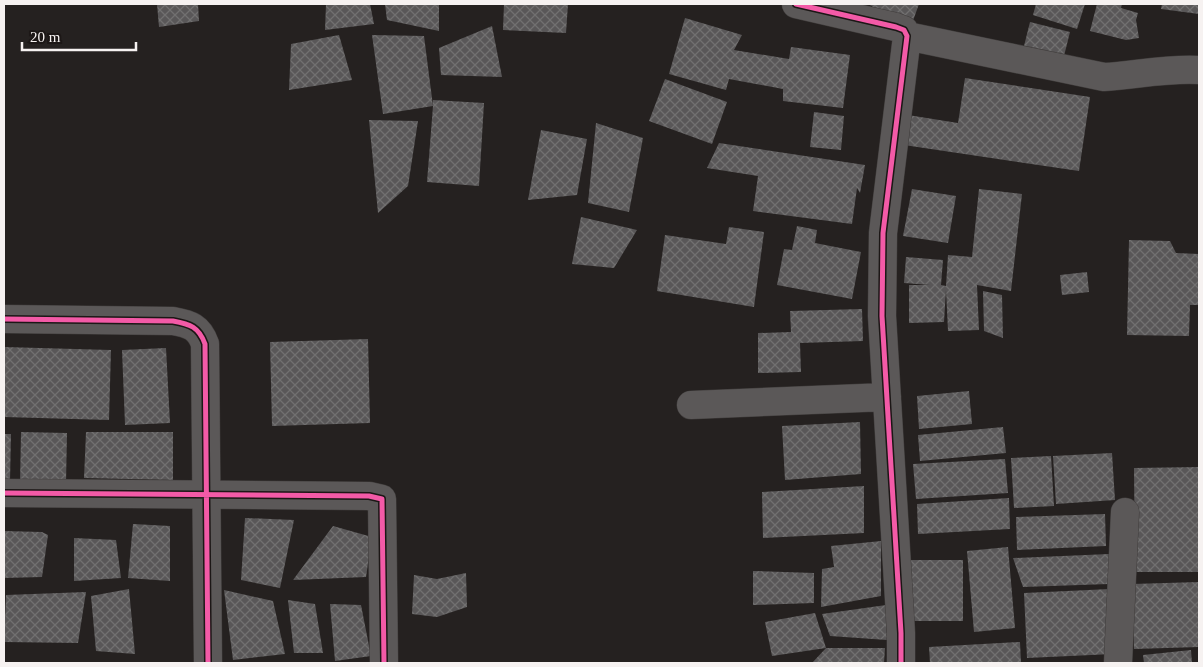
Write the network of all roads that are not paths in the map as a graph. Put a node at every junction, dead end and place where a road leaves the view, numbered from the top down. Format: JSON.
{"nodes":[{"id":1,"x":796,"y":4,"type":"edge"},
{"id":2,"x":907,"y":36,"type":"junction"},
{"id":3,"x":1199,"y":70,"type":"edge"},
{"id":4,"x":4,"y":319,"type":"edge"},
{"id":5,"x":888,"y":397,"type":"junction"},
{"id":6,"x":691,"y":405,"type":"dead end"},
{"id":7,"x":4,"y":494,"type":"edge"},
{"id":8,"x":207,"y":494,"type":"junction"},
{"id":9,"x":1125,"y":512,"type":"dead end"},
{"id":10,"x":208,"y":663,"type":"edge"},
{"id":11,"x":384,"y":663,"type":"edge"},
{"id":12,"x":901,"y":663,"type":"edge"},
{"id":13,"x":1118,"y":663,"type":"edge"}],
"edges":[{"from":1,"to":2,"type":"street"},
{"from":2,"to":3,"type":"street"},
{"from":2,"to":5,"type":"street"},
{"from":4,"to":8,"type":"street"},
{"from":5,"to":6,"type":"street"},
{"from":5,"to":12,"type":"street"},
{"from":7,"to":8,"type":"street"},
{"from":8,"to":10,"type":"street"},
{"from":8,"to":11,"type":"street"},
{"from":9,"to":13,"type":"street"}]}
